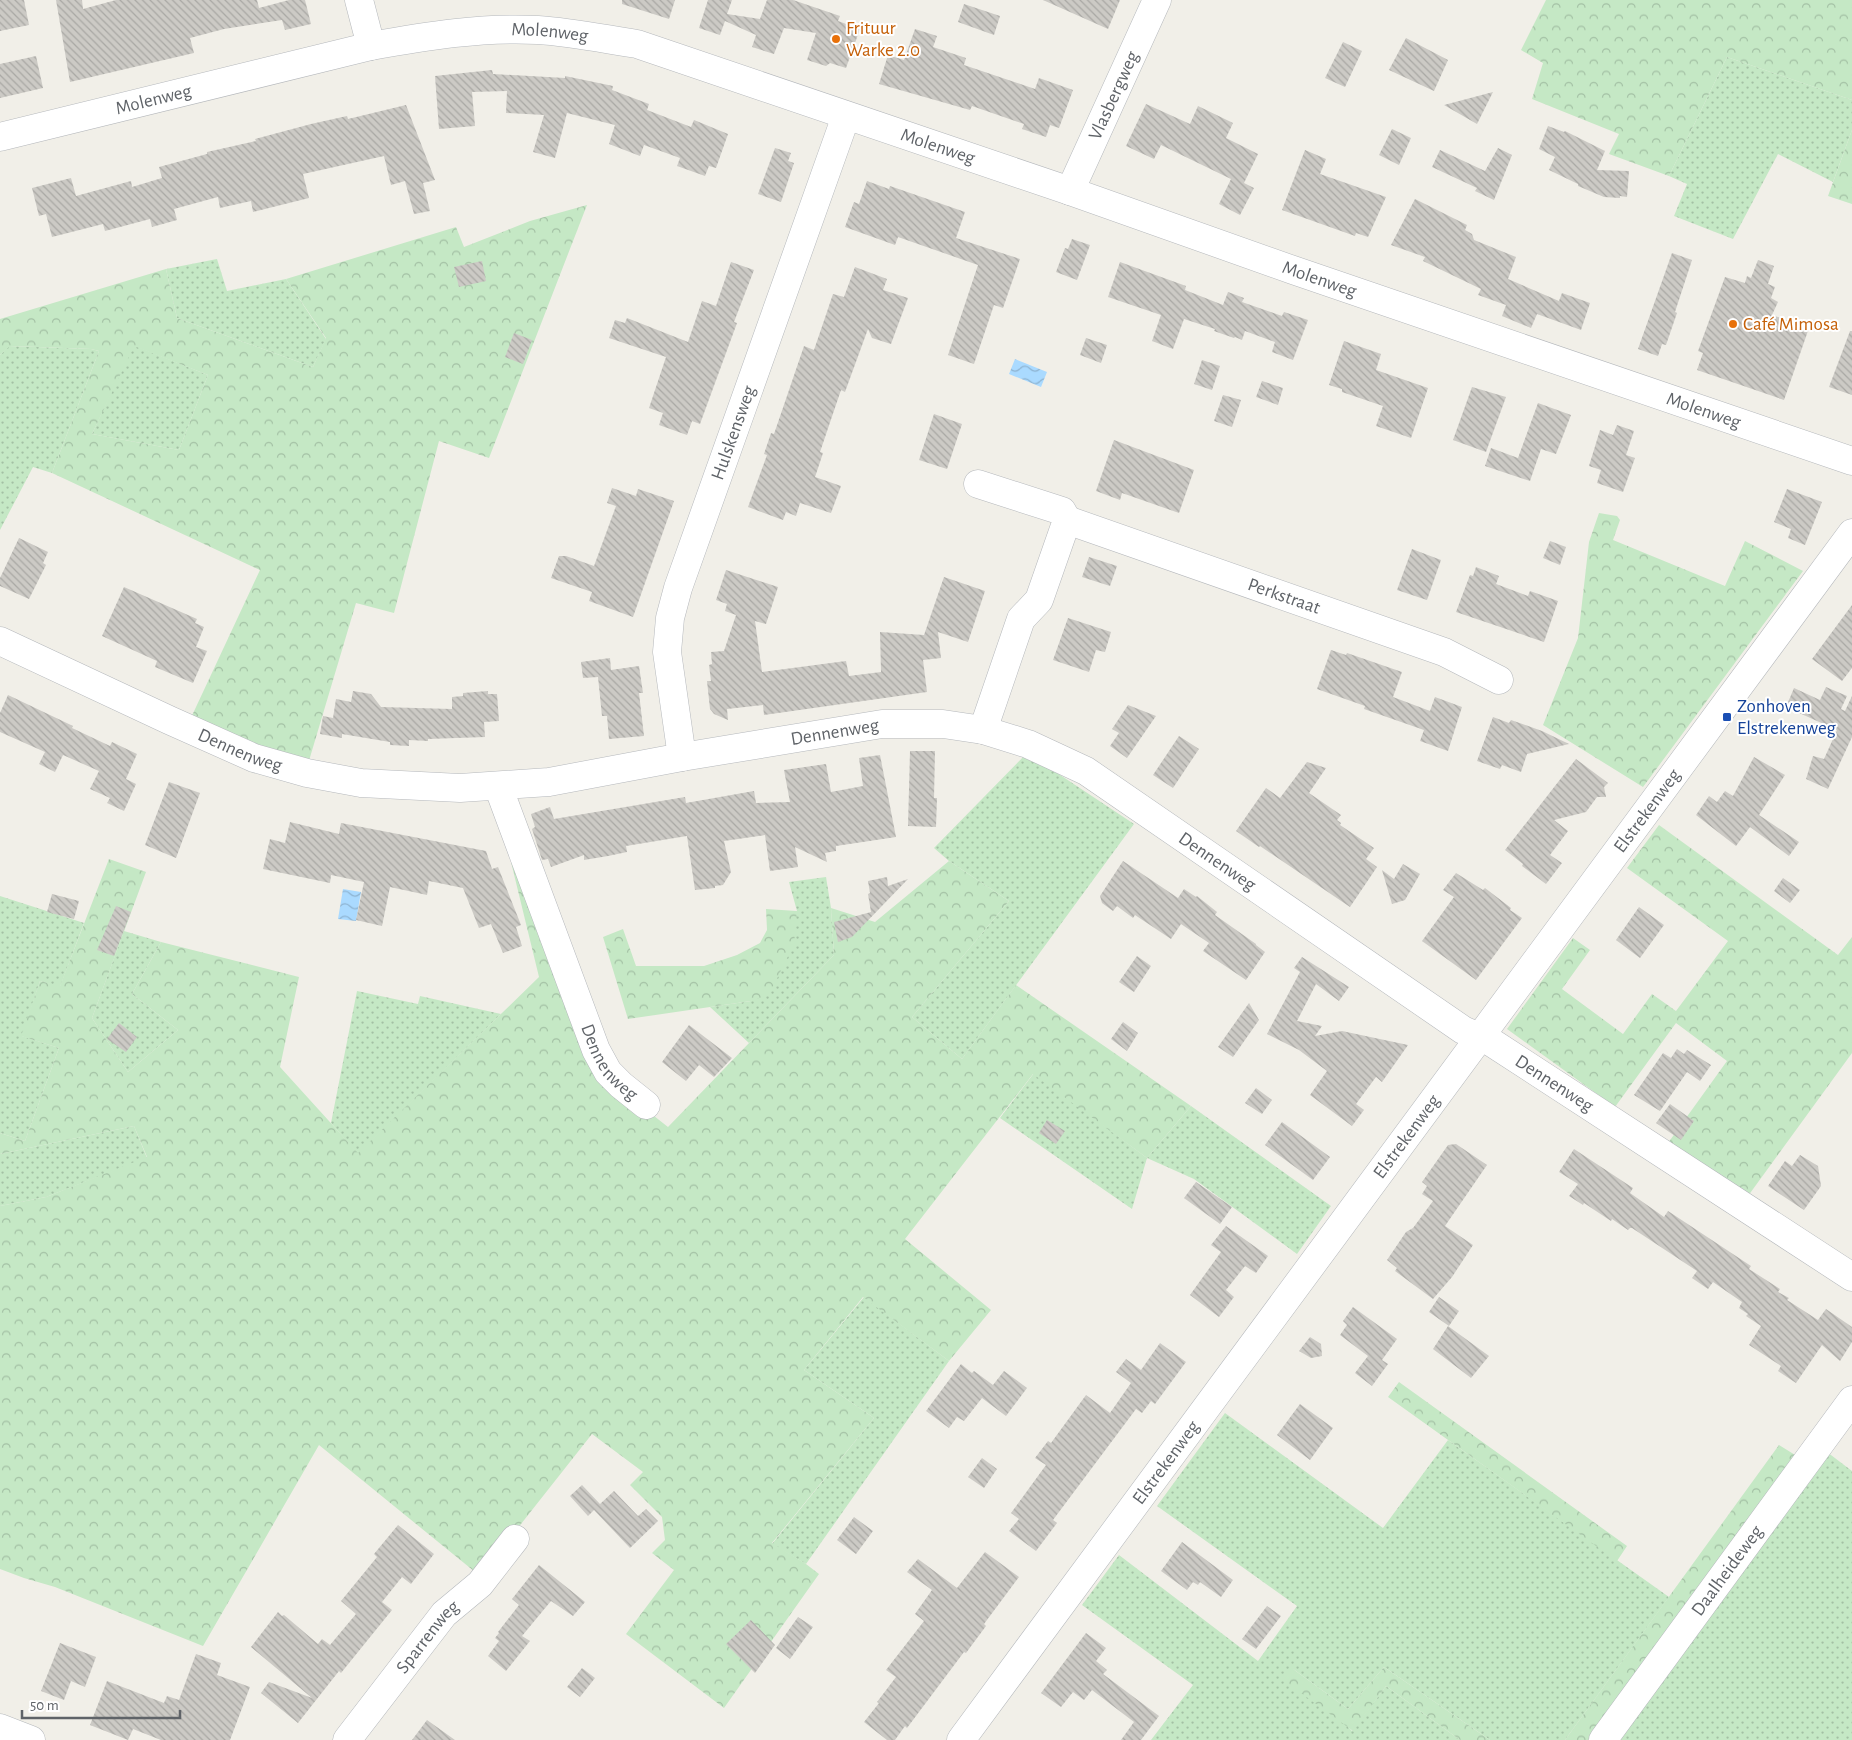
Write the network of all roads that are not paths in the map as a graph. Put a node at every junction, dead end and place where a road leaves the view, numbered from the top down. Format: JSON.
{"nodes":[{"id":1,"x":359,"y":0,"type":"edge"},
{"id":2,"x":1158,"y":0,"type":"edge"},
{"id":3,"x":371,"y":46,"type":"junction"},
{"id":4,"x":846,"y":116,"type":"junction"},
{"id":5,"x":0,"y":137,"type":"edge"},
{"id":6,"x":1070,"y":191,"type":"junction"},
{"id":7,"x":1852,"y":462,"type":"edge"},
{"id":8,"x":978,"y":484,"type":"dead end"},
{"id":9,"x":1067,"y":520,"type":"junction"},
{"id":10,"x":1852,"y":533,"type":"edge"},
{"id":11,"x":0,"y":641,"type":"edge"},
{"id":12,"x":1499,"y":680,"type":"dead end"},
{"id":13,"x":983,"y":730,"type":"junction"},
{"id":14,"x":682,"y":757,"type":"junction"},
{"id":15,"x":498,"y":786,"type":"junction"},
{"id":16,"x":1479,"y":1037,"type":"junction"},
{"id":17,"x":646,"y":1105,"type":"dead end"},
{"id":18,"x":1852,"y":1278,"type":"edge"},
{"id":19,"x":1852,"y":1400,"type":"edge"},
{"id":20,"x":515,"y":1540,"type":"dead end"},
{"id":21,"x":0,"y":1728,"type":"edge"},
{"id":22,"x":32,"y":1740,"type":"edge"},
{"id":23,"x":347,"y":1740,"type":"edge"},
{"id":24,"x":961,"y":1740,"type":"edge"},
{"id":25,"x":1603,"y":1740,"type":"edge"}],
"edges":[{"from":1,"to":3,"type":"street"},
{"from":2,"to":6,"type":"street","name":"Vlasbergweg"},
{"from":3,"to":4,"type":"street","name":"Molenweg"},
{"from":3,"to":5,"type":"street","name":"Molenweg"},
{"from":4,"to":6,"type":"street","name":"Molenweg"},
{"from":4,"to":14,"type":"street","name":"Hulskensweg"},
{"from":6,"to":7,"type":"street","name":"Molenweg"},
{"from":8,"to":9,"type":"street","name":"Perkstraat"},
{"from":9,"to":12,"type":"street","name":"Perkstraat"},
{"from":9,"to":13,"type":"street"},
{"from":10,"to":16,"type":"street","name":"Elstrekenweg"},
{"from":11,"to":15,"type":"street","name":"Dennenweg"},
{"from":13,"to":14,"type":"street","name":"Dennenweg"},
{"from":13,"to":16,"type":"street","name":"Dennenweg"},
{"from":14,"to":15,"type":"street","name":"Dennenweg"},
{"from":15,"to":17,"type":"street","name":"Dennenweg"},
{"from":16,"to":18,"type":"street","name":"Dennenweg"},
{"from":16,"to":24,"type":"street","name":"Elstrekenweg"},
{"from":19,"to":25,"type":"street","name":"Daalheideweg"},
{"from":20,"to":23,"type":"street","name":"Sparrenweg"},
{"from":21,"to":22,"type":"street"}]}
